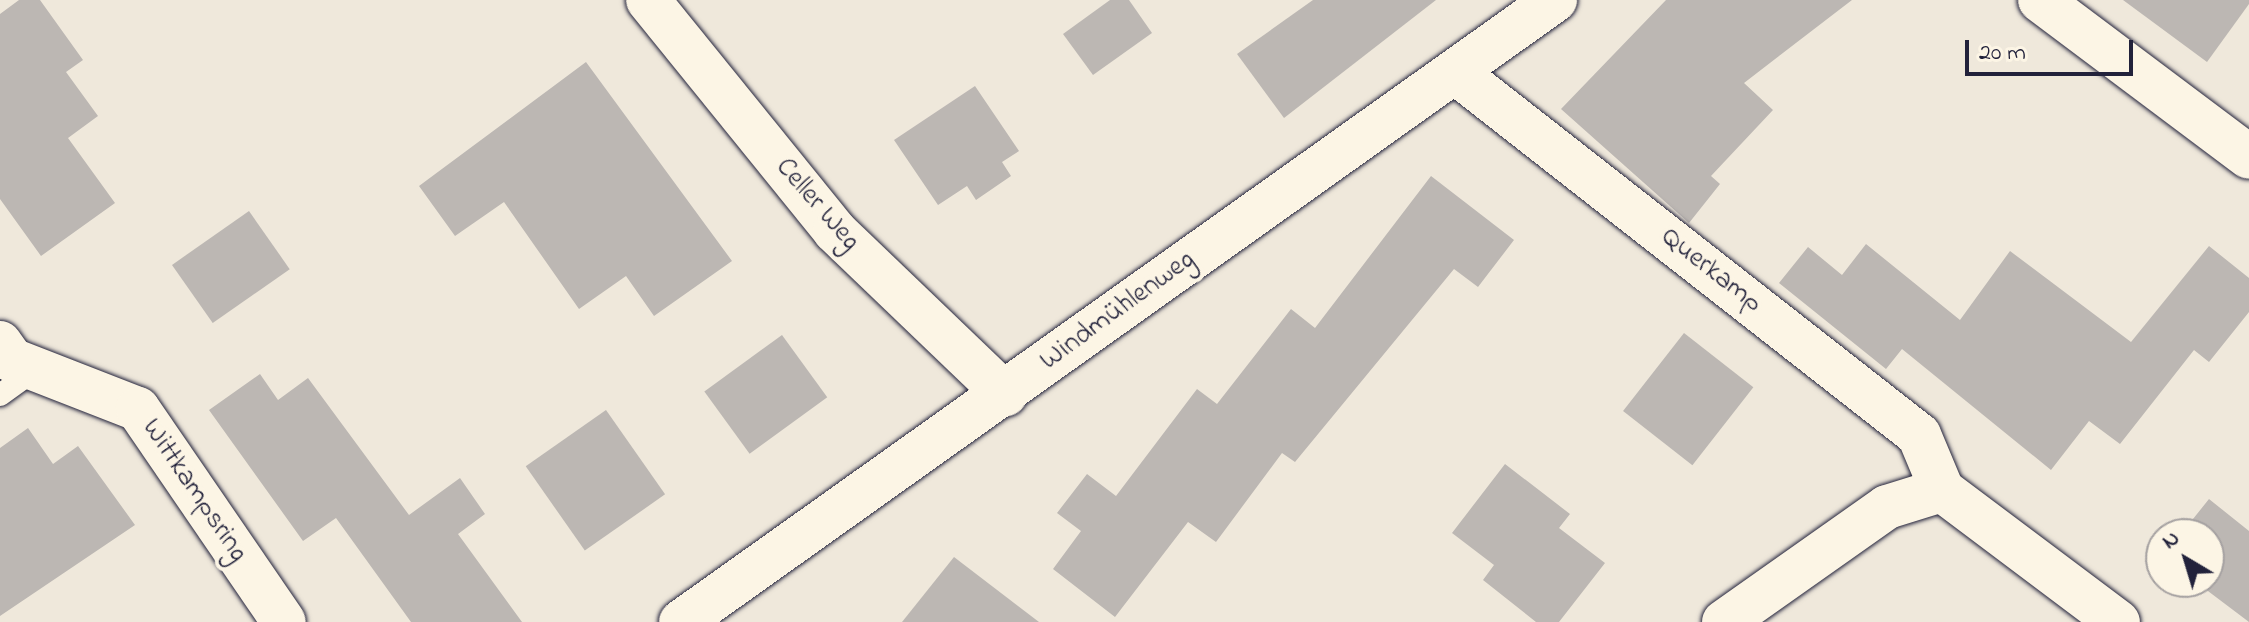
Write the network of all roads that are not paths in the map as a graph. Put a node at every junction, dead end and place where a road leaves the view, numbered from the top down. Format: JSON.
{"nodes":[{"id":1,"x":648,"y":0,"type":"edge"},
{"id":2,"x":1555,"y":0,"type":"edge"},
{"id":3,"x":2040,"y":0,"type":"edge"},
{"id":4,"x":1455,"y":72,"type":"junction"},
{"id":5,"x":2249,"y":157,"type":"edge"},
{"id":6,"x":0,"y":343,"type":"edge"},
{"id":7,"x":36,"y":369,"type":"junction"},
{"id":8,"x":1005,"y":394,"type":"junction"},
{"id":9,"x":0,"y":395,"type":"edge"},
{"id":10,"x":1942,"y":490,"type":"junction"},
{"id":11,"x":284,"y":622,"type":"edge"},
{"id":12,"x":681,"y":622,"type":"edge"},
{"id":13,"x":1724,"y":622,"type":"edge"},
{"id":14,"x":2118,"y":622,"type":"edge"}],
"edges":[{"from":1,"to":8,"type":"street","name":"Celler Weg"},
{"from":2,"to":4,"type":"street","name":"Windmühlenweg"},
{"from":3,"to":5,"type":"street"},
{"from":4,"to":8,"type":"street","name":"Windmühlenweg"},
{"from":4,"to":10,"type":"street","name":"Querkamp"},
{"from":6,"to":7,"type":"street","name":"Wittkampsring"},
{"from":7,"to":9,"type":"lane"},
{"from":7,"to":11,"type":"street","name":"Wittkampsring"},
{"from":8,"to":12,"type":"street","name":"Windmühlenweg"},
{"from":10,"to":13,"type":"street"},
{"from":10,"to":14,"type":"street"}]}
